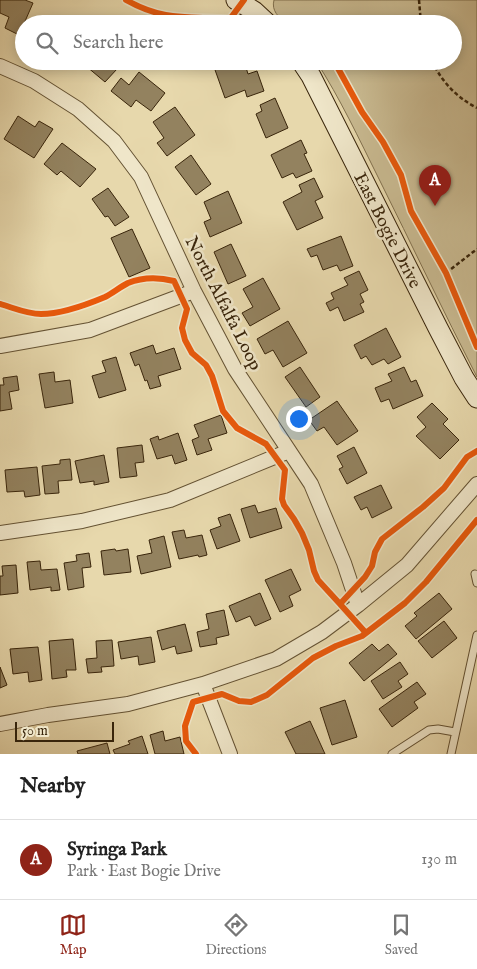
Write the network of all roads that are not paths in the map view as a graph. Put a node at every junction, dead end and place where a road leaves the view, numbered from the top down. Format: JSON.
{"nodes":[{"id":1,"x":236,"y":0,"type":"edge"},
{"id":2,"x":261,"y":12,"type":"edge"},
{"id":3,"x":0,"y":66,"type":"edge"},
{"id":4,"x":307,"y":70,"type":"edge"},
{"id":5,"x":194,"y":291,"type":"junction"},
{"id":6,"x":0,"y":346,"type":"edge"},
{"id":7,"x":477,"y":398,"type":"edge"},
{"id":8,"x":289,"y":452,"type":"junction"},
{"id":9,"x":477,"y":484,"type":"edge"},
{"id":10,"x":0,"y":533,"type":"edge"},
{"id":11,"x":475,"y":574,"type":"dead end"},
{"id":12,"x":477,"y":583,"type":"edge"},
{"id":13,"x":358,"y":605,"type":"junction"},
{"id":14,"x":477,"y":635,"type":"edge"},
{"id":15,"x":203,"y":684,"type":"junction"},
{"id":16,"x":0,"y":724,"type":"edge"},
{"id":17,"x":455,"y":732,"type":"junction"},
{"id":18,"x":230,"y":754,"type":"edge"},
{"id":19,"x":392,"y":754,"type":"edge"},
{"id":20,"x":451,"y":754,"type":"edge"}],
"edges":[{"from":1,"to":2,"type":"street"},
{"from":3,"to":5,"type":"street","name":"North Alfalfa Loop"},
{"from":4,"to":7,"type":"street","name":"East Bogie Drive"},
{"from":5,"to":6,"type":"street"},
{"from":5,"to":8,"type":"street","name":"North Alfalfa Loop"},
{"from":8,"to":10,"type":"street"},
{"from":8,"to":13,"type":"street","name":"North Alfalfa Loop"},
{"from":9,"to":13,"type":"street"},
{"from":11,"to":12,"type":"lane"},
{"from":13,"to":15,"type":"street"},
{"from":14,"to":17,"type":"lane"},
{"from":15,"to":16,"type":"street"},
{"from":15,"to":18,"type":"street"},
{"from":17,"to":19,"type":"lane"},
{"from":17,"to":20,"type":"lane"}]}
